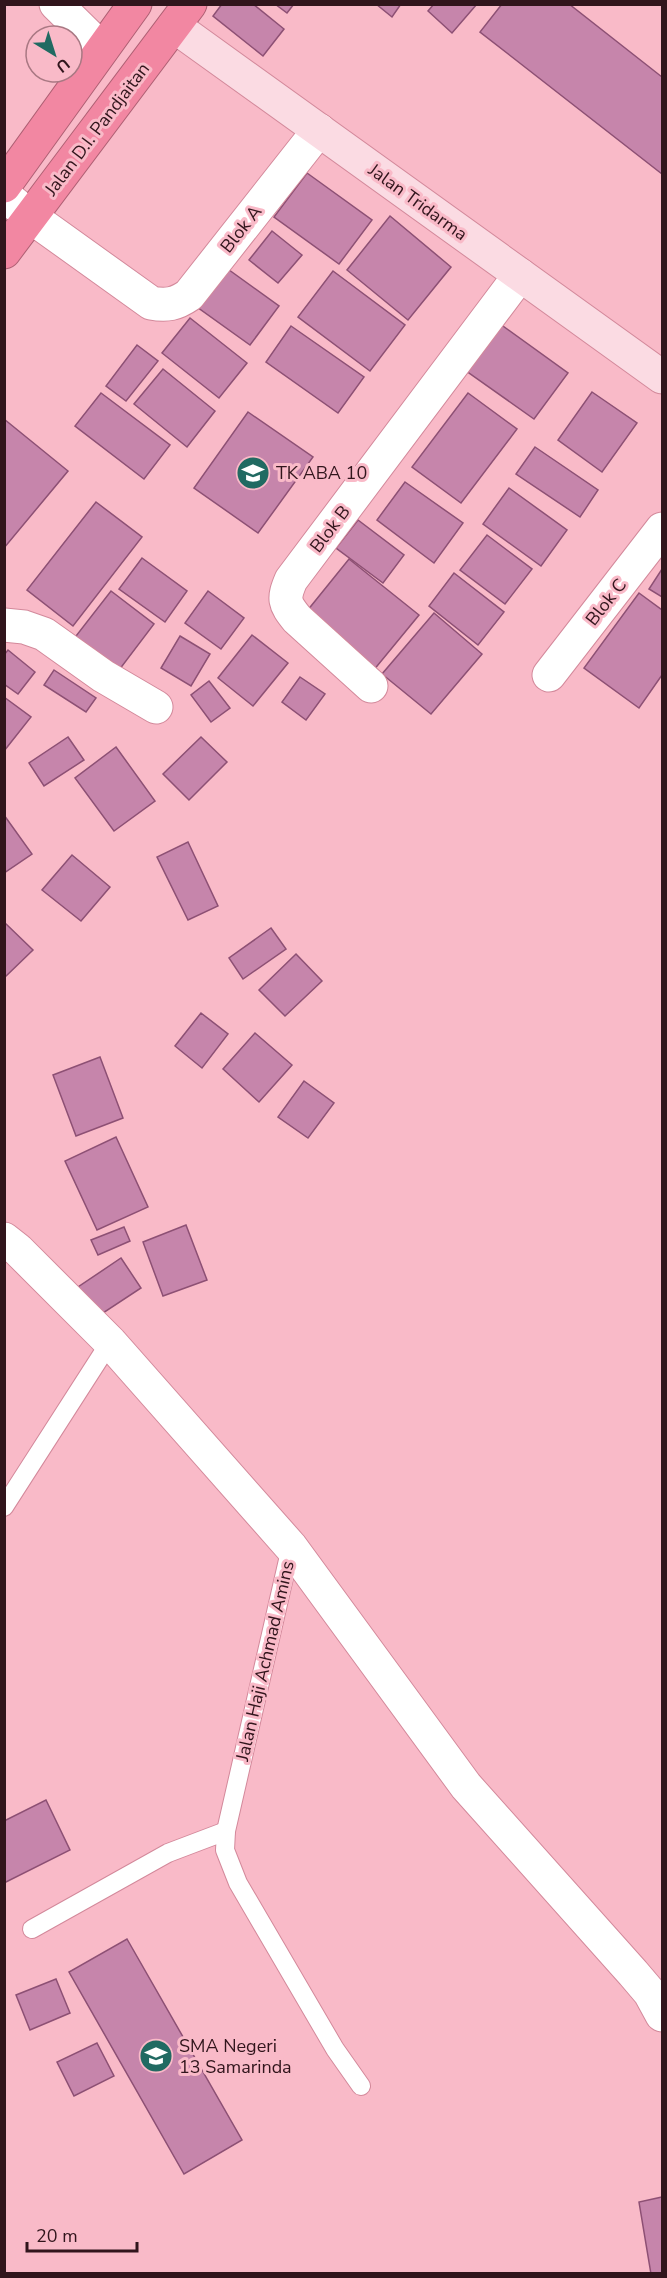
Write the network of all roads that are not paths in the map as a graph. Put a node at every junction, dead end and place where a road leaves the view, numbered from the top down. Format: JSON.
{"nodes":[{"id":1,"x":56,"y":4,"type":"edge"},
{"id":2,"x":135,"y":4,"type":"edge"},
{"id":3,"x":182,"y":15,"type":"edge"},
{"id":4,"x":102,"y":49,"type":"junction"},
{"id":5,"x":318,"y":130,"type":"junction"},
{"id":6,"x":4,"y":186,"type":"edge"},
{"id":7,"x":4,"y":195,"type":"edge"},
{"id":8,"x":31,"y":217,"type":"junction"},
{"id":9,"x":4,"y":252,"type":"edge"},
{"id":10,"x":520,"y":275,"type":"junction"},
{"id":11,"x":663,"y":377,"type":"edge"},
{"id":12,"x":663,"y":530,"type":"edge"},
{"id":13,"x":4,"y":624,"type":"edge"},
{"id":14,"x":549,"y":675,"type":"dead end"},
{"id":15,"x":371,"y":686,"type":"dead end"},
{"id":16,"x":156,"y":707,"type":"dead end"},
{"id":17,"x":11,"y":1244,"type":"edge"},
{"id":18,"x":110,"y":1342,"type":"junction"},
{"id":19,"x":4,"y":1507,"type":"edge"},
{"id":20,"x":291,"y":1548,"type":"junction"},
{"id":21,"x":226,"y":1831,"type":"junction"},
{"id":22,"x":32,"y":1929,"type":"dead end"},
{"id":23,"x":658,"y":1997,"type":"edge"},
{"id":24,"x":361,"y":2086,"type":"dead end"}],
"edges":[{"from":1,"to":4,"type":"street"},
{"from":2,"to":4,"type":"highway"},
{"from":3,"to":5,"type":"street","name":"Jalan Tridarma"},
{"from":3,"to":8,"type":"highway","name":"Jalan D.I. Pandjaitan"},
{"from":4,"to":6,"type":"highway"},
{"from":5,"to":8,"type":"street","name":"Blok A"},
{"from":5,"to":10,"type":"street","name":"Jalan Tridarma"},
{"from":7,"to":8,"type":"street"},
{"from":8,"to":9,"type":"highway","name":"Jalan D.I. Pandjaitan"},
{"from":10,"to":11,"type":"street","name":"Jalan Tridarma"},
{"from":10,"to":15,"type":"street","name":"Blok B"},
{"from":12,"to":14,"type":"street","name":"Blok C"},
{"from":13,"to":16,"type":"street"},
{"from":17,"to":18,"type":"street","name":"Jalan Haji Achmad Amins"},
{"from":18,"to":19,"type":"lane"},
{"from":18,"to":20,"type":"street","name":"Jalan Haji Achmad Amins"},
{"from":20,"to":21,"type":"lane","name":"Jalan Haji Achmad Amins"},
{"from":20,"to":23,"type":"street"},
{"from":21,"to":22,"type":"lane"},
{"from":21,"to":24,"type":"lane","name":"Jalan Haji Achmad Amins"}]}
